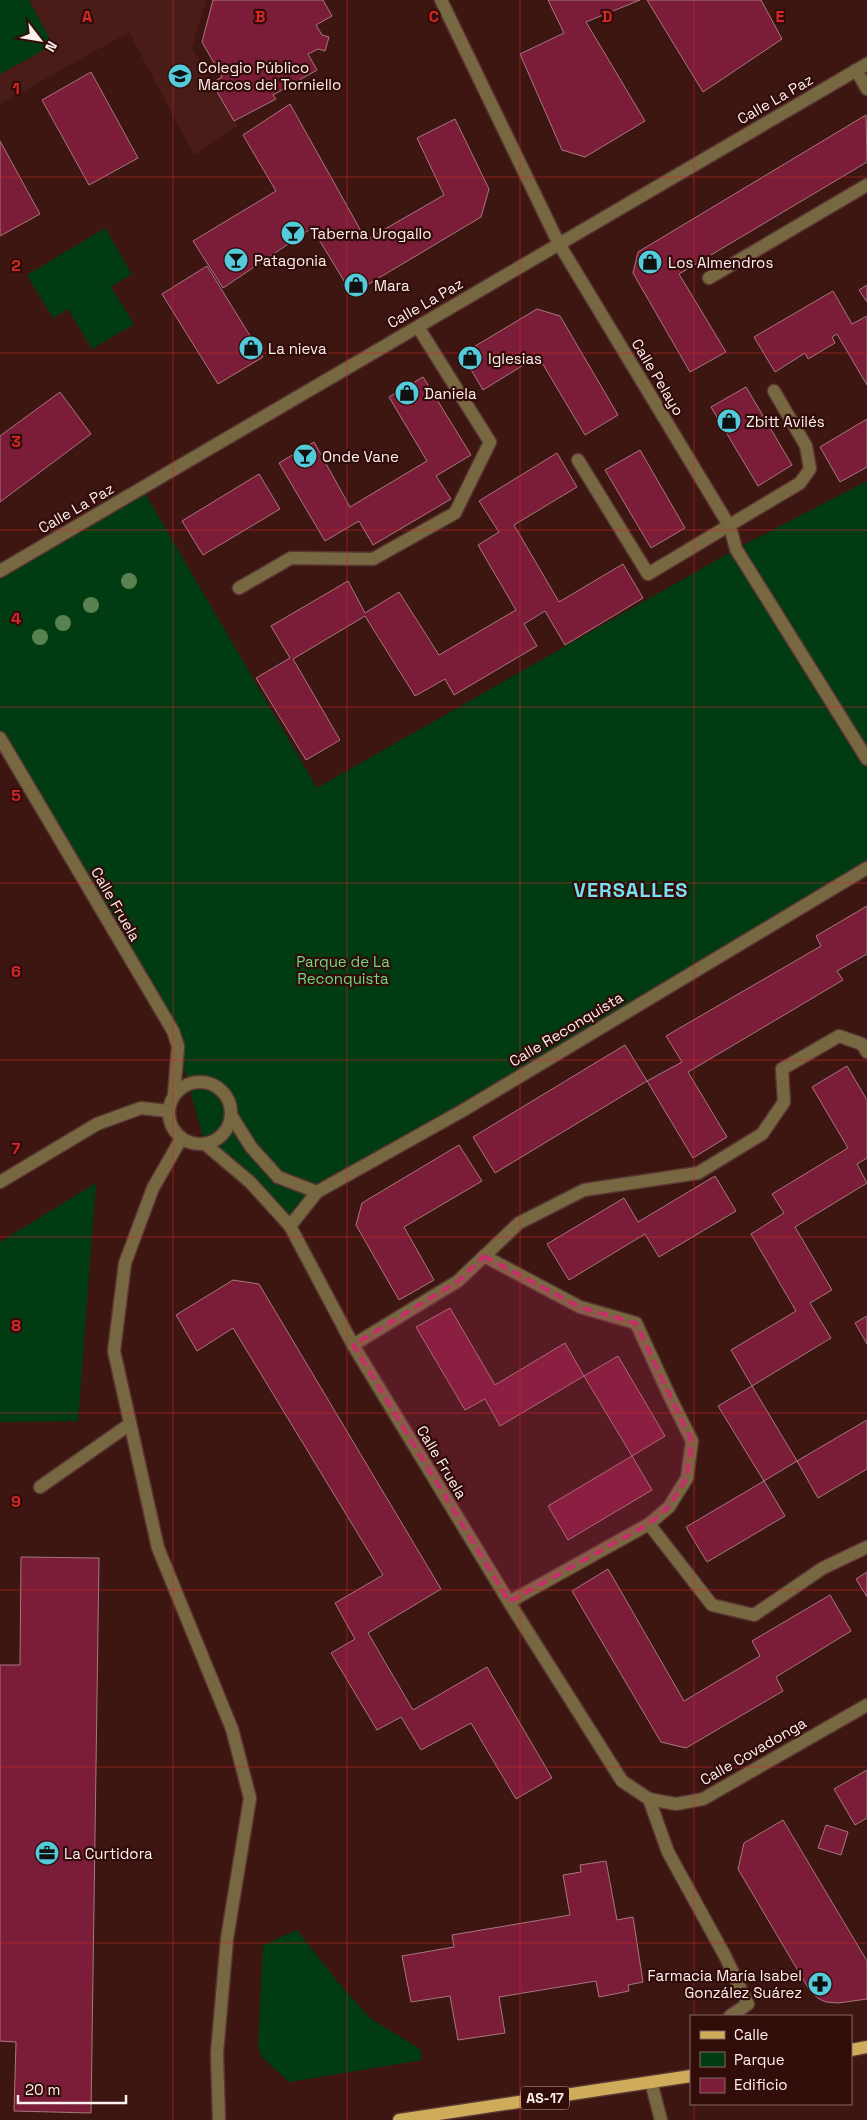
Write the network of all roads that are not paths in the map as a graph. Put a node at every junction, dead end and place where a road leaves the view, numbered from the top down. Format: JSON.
{"nodes":[{"id":1,"x":441,"y":0,"type":"edge"},
{"id":2,"x":862,"y":67,"type":"edge"},
{"id":3,"x":867,"y":89,"type":"edge"},
{"id":4,"x":867,"y":185,"type":"edge"},
{"id":5,"x":559,"y":244,"type":"junction"},
{"id":6,"x":710,"y":278,"type":"dead end"},
{"id":7,"x":418,"y":327,"type":"junction"},
{"id":8,"x":774,"y":391,"type":"dead end"},
{"id":9,"x":578,"y":460,"type":"dead end"},
{"id":10,"x":730,"y":527,"type":"junction"},
{"id":11,"x":0,"y":571,"type":"edge"},
{"id":12,"x":239,"y":588,"type":"dead end"},
{"id":13,"x":0,"y":738,"type":"edge"},
{"id":14,"x":867,"y":759,"type":"edge"},
{"id":15,"x":867,"y":868,"type":"edge"},
{"id":16,"x":867,"y":1052,"type":"edge"},
{"id":17,"x":174,"y":1094,"type":"junction"},
{"id":18,"x":168,"y":1111,"type":"junction"},
{"id":19,"x":231,"y":1115,"type":"junction"},
{"id":20,"x":181,"y":1139,"type":"junction"},
{"id":21,"x":205,"y":1144,"type":"junction"},
{"id":22,"x":0,"y":1182,"type":"edge"},
{"id":23,"x":317,"y":1192,"type":"junction"},
{"id":24,"x":290,"y":1226,"type":"junction"},
{"id":25,"x":484,"y":1256,"type":"junction"},
{"id":26,"x":353,"y":1345,"type":"junction"},
{"id":27,"x":130,"y":1424,"type":"junction"},
{"id":28,"x":40,"y":1487,"type":"dead end"},
{"id":29,"x":649,"y":1524,"type":"junction"},
{"id":30,"x":867,"y":1547,"type":"edge"},
{"id":31,"x":509,"y":1602,"type":"junction"},
{"id":32,"x":867,"y":1704,"type":"edge"},
{"id":33,"x":649,"y":1799,"type":"junction"},
{"id":34,"x":732,"y":2015,"type":"edge"},
{"id":35,"x":867,"y":2047,"type":"edge"},
{"id":36,"x":852,"y":2050,"type":"edge"},
{"id":37,"x":690,"y":2076,"type":"edge"},
{"id":38,"x":651,"y":2082,"type":"junction"},
{"id":39,"x":219,"y":2120,"type":"edge"},
{"id":40,"x":399,"y":2120,"type":"edge"},
{"id":41,"x":660,"y":2120,"type":"edge"}],
"edges":[{"from":1,"to":5,"type":"street","name":"Calle Pelayo"},
{"from":2,"to":3,"type":"street"},
{"from":2,"to":5,"type":"street","name":"Calle La Paz"},
{"from":4,"to":6,"type":"street"},
{"from":5,"to":7,"type":"street","name":"Calle La Paz"},
{"from":5,"to":10,"type":"street","name":"Calle Pelayo"},
{"from":7,"to":11,"type":"street","name":"Calle La Paz"},
{"from":7,"to":12,"type":"street"},
{"from":8,"to":10,"type":"street"},
{"from":9,"to":10,"type":"street"},
{"from":10,"to":14,"type":"street","name":"Calle Pelayo"},
{"from":13,"to":17,"type":"street","name":"Calle Fruela"},
{"from":15,"to":23,"type":"street","name":"Calle Reconquista"},
{"from":16,"to":25,"type":"street"},
{"from":17,"to":18,"type":"street"},
{"from":17,"to":19,"type":"street"},
{"from":18,"to":20,"type":"street"},
{"from":18,"to":22,"type":"street"},
{"from":19,"to":21,"type":"street"},
{"from":19,"to":23,"type":"street"},
{"from":20,"to":21,"type":"street"},
{"from":20,"to":27,"type":"street"},
{"from":21,"to":24,"type":"street","name":"Calle Fruela"},
{"from":23,"to":24,"type":"street","name":"Calle Reconquista"},
{"from":24,"to":26,"type":"street","name":"Calle Fruela"},
{"from":25,"to":26,"type":"street"},
{"from":25,"to":29,"type":"street"},
{"from":26,"to":31,"type":"street","name":"Calle Fruela"},
{"from":27,"to":28,"type":"street"},
{"from":27,"to":39,"type":"street"},
{"from":29,"to":30,"type":"street"},
{"from":29,"to":31,"type":"street"},
{"from":31,"to":33,"type":"street","name":"Calle Fruela"},
{"from":32,"to":33,"type":"street","name":"Calle Covadonga"},
{"from":33,"to":34,"type":"street"},
{"from":35,"to":36,"type":"main road"},
{"from":37,"to":38,"type":"main road","number":"AS-17"},
{"from":38,"to":40,"type":"main road","number":"AS-17"},
{"from":38,"to":41,"type":"street"}]}
